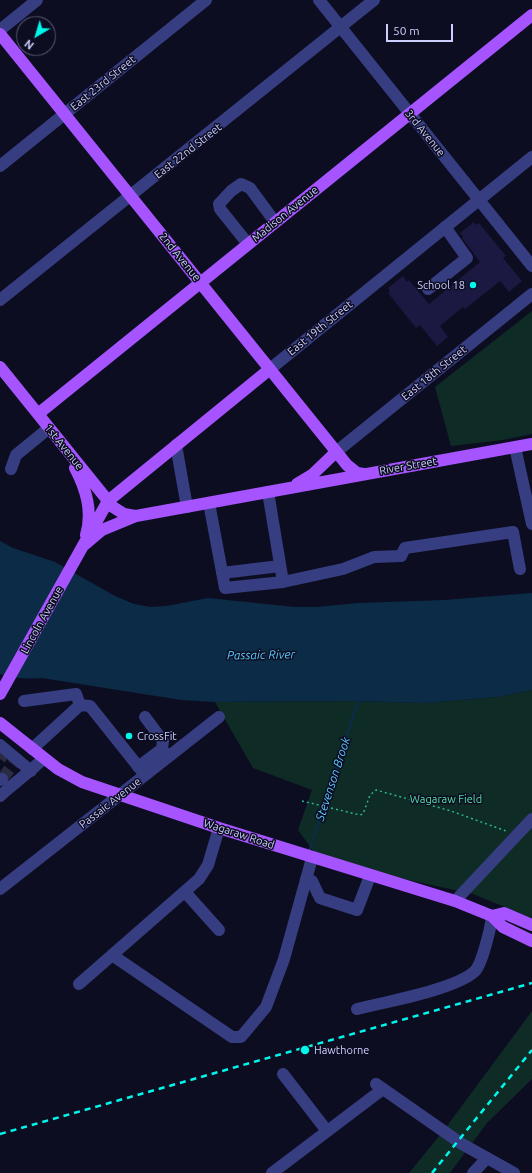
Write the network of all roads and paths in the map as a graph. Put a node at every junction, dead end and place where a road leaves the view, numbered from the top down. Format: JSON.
{"nodes":[{"id":1,"x":37,"y":0,"type":"edge"},
{"id":2,"x":206,"y":0,"type":"edge"},
{"id":3,"x":318,"y":0,"type":"edge"},
{"id":4,"x":374,"y":0,"type":"edge"},
{"id":5,"x":532,"y":15,"type":"edge"},
{"id":6,"x":341,"y":28,"type":"junction"},
{"id":7,"x":0,"y":30,"type":"edge"},
{"id":8,"x":0,"y":34,"type":"edge"},
{"id":9,"x":410,"y":113,"type":"junction"},
{"id":10,"x":64,"y":114,"type":"junction"},
{"id":11,"x":532,"y":158,"type":"edge"},
{"id":12,"x":0,"y":166,"type":"edge"},
{"id":13,"x":130,"y":196,"type":"junction"},
{"id":14,"x":479,"y":200,"type":"junction"},
{"id":15,"x":275,"y":222,"type":"junction"},
{"id":16,"x":445,"y":227,"type":"junction"},
{"id":17,"x":248,"y":244,"type":"junction"},
{"id":18,"x":532,"y":266,"type":"edge"},
{"id":19,"x":200,"y":282,"type":"junction"},
{"id":20,"x":428,"y":289,"type":"dead end"},
{"id":21,"x":532,"y":294,"type":"edge"},
{"id":22,"x":0,"y":300,"type":"edge"},
{"id":23,"x":0,"y":367,"type":"edge"},
{"id":24,"x":270,"y":369,"type":"junction"},
{"id":25,"x":38,"y":414,"type":"junction"},
{"id":26,"x":49,"y":428,"type":"junction"},
{"id":27,"x":60,"y":442,"type":"junction"},
{"id":28,"x":532,"y":444,"type":"edge"},
{"id":29,"x":176,"y":445,"type":"junction"},
{"id":30,"x":515,"y":447,"type":"junction"},
{"id":31,"x":336,"y":452,"type":"junction"},
{"id":32,"x":11,"y":469,"type":"dead end"},
{"id":33,"x":364,"y":474,"type":"junction"},
{"id":34,"x":284,"y":489,"type":"junction"},
{"id":35,"x":268,"y":492,"type":"junction"},
{"id":36,"x":108,"y":501,"type":"junction"},
{"id":37,"x":209,"y":503,"type":"junction"},
{"id":38,"x":187,"y":507,"type":"junction"},
{"id":39,"x":136,"y":516,"type":"junction"},
{"id":40,"x":532,"y":524,"type":"edge"},
{"id":41,"x":532,"y":527,"type":"edge"},
{"id":42,"x":513,"y":532,"type":"junction"},
{"id":43,"x":83,"y":546,"type":"junction"},
{"id":44,"x":280,"y":566,"type":"junction"},
{"id":45,"x":520,"y":569,"type":"dead end"},
{"id":46,"x":222,"y":573,"type":"junction"},
{"id":47,"x":283,"y":582,"type":"junction"},
{"id":48,"x":3,"y":690,"type":"edge"},
{"id":49,"x":24,"y":702,"type":"dead end"},
{"id":50,"x":80,"y":705,"type":"junction"},
{"id":51,"x":145,"y":717,"type":"dead end"},
{"id":52,"x":219,"y":717,"type":"dead end"},
{"id":53,"x":4,"y":726,"type":"edge"},
{"id":54,"x":0,"y":740,"type":"edge"},
{"id":55,"x":32,"y":749,"type":"junction"},
{"id":56,"x":165,"y":753,"type":"junction"},
{"id":57,"x":8,"y":755,"type":"edge"},
{"id":58,"x":44,"y":758,"type":"junction"},
{"id":59,"x":31,"y":771,"type":"junction"},
{"id":60,"x":142,"y":771,"type":"junction"},
{"id":61,"x":120,"y":795,"type":"junction"},
{"id":62,"x":0,"y":796,"type":"edge"},
{"id":63,"x":302,"y":801,"type":"dead end"},
{"id":64,"x":532,"y":819,"type":"edge"},
{"id":65,"x":219,"y":828,"type":"junction"},
{"id":66,"x":518,"y":835,"type":"junction"},
{"id":67,"x":312,"y":858,"type":"junction"},
{"id":68,"x":370,"y":876,"type":"junction"},
{"id":69,"x":306,"y":879,"type":"junction"},
{"id":70,"x":0,"y":889,"type":"edge"},
{"id":71,"x":185,"y":892,"type":"junction"},
{"id":72,"x":455,"y":901,"type":"junction"},
{"id":73,"x":492,"y":916,"type":"junction"},
{"id":74,"x":532,"y":925,"type":"edge"},
{"id":75,"x":219,"y":930,"type":"dead end"},
{"id":76,"x":532,"y":941,"type":"edge"},
{"id":77,"x":112,"y":955,"type":"junction"},
{"id":78,"x":79,"y":984,"type":"dead end"},
{"id":79,"x":357,"y":1009,"type":"dead end"},
{"id":80,"x":283,"y":1074,"type":"dead end"},
{"id":81,"x":327,"y":1131,"type":"junction"},
{"id":82,"x":487,"y":1158,"type":"junction"},
{"id":83,"x":272,"y":1173,"type":"edge"},
{"id":84,"x":473,"y":1173,"type":"edge"},
{"id":85,"x":514,"y":1173,"type":"edge"}],
"edges":[{"from":1,"to":7,"type":"street"},
{"from":2,"to":10,"type":"street","name":"East 23rd Street"},
{"from":3,"to":6,"type":"street","name":"3rd Avenue"},
{"from":4,"to":6,"type":"street","name":"East 22nd Street"},
{"from":5,"to":9,"type":"main road","name":"Madison Avenue"},
{"from":6,"to":9,"type":"street","name":"3rd Avenue"},
{"from":6,"to":13,"type":"street","name":"East 22nd Street"},
{"from":8,"to":10,"type":"main road","name":"2nd Avenue"},
{"from":9,"to":14,"type":"street","name":"3rd Avenue"},
{"from":9,"to":15,"type":"main road","name":"Madison Avenue"},
{"from":10,"to":12,"type":"street","name":"East 23rd Street"},
{"from":10,"to":13,"type":"main road","name":"2nd Avenue"},
{"from":11,"to":14,"type":"street","name":"East 19th Street"},
{"from":13,"to":19,"type":"main road","name":"2nd Avenue"},
{"from":13,"to":22,"type":"street","name":"East 22nd Street"},
{"from":14,"to":16,"type":"street","name":"East 19th Street"},
{"from":14,"to":18,"type":"street","name":"3rd Avenue"},
{"from":15,"to":17,"type":"main road","name":"Madison Avenue"},
{"from":15,"to":17,"type":"street"},
{"from":16,"to":20,"type":"street"},
{"from":16,"to":24,"type":"street","name":"East 19th Street"},
{"from":17,"to":19,"type":"main road","name":"Madison Avenue"},
{"from":19,"to":24,"type":"main road","name":"2nd Avenue"},
{"from":19,"to":25,"type":"main road","name":"Madison Avenue"},
{"from":21,"to":31,"type":"street","name":"East 18th Street"},
{"from":23,"to":25,"type":"main road","name":"1st Avenue"},
{"from":24,"to":29,"type":"main road","name":"East 19th Street"},
{"from":24,"to":31,"type":"main road","name":"2nd Avenue"},
{"from":25,"to":26,"type":"main road","name":"1st Avenue"},
{"from":26,"to":27,"type":"main road","name":"1st Avenue"},
{"from":26,"to":32,"type":"street"},
{"from":27,"to":36,"type":"main road","name":"1st Avenue"},
{"from":27,"to":43,"type":"main road"},
{"from":28,"to":30,"type":"main road","name":"River Street"},
{"from":29,"to":36,"type":"main road","name":"East 19th Street"},
{"from":29,"to":38,"type":"street"},
{"from":30,"to":33,"type":"main road","name":"River Street"},
{"from":30,"to":40,"type":"street"},
{"from":31,"to":33,"type":"main road","name":"2nd Avenue"},
{"from":31,"to":34,"type":"main road","name":"River Street"},
{"from":33,"to":34,"type":"main road","name":"River Street"},
{"from":34,"to":35,"type":"main road","name":"River Street"},
{"from":35,"to":37,"type":"main road","name":"River Street"},
{"from":35,"to":44,"type":"street"},
{"from":36,"to":39,"type":"main road","name":"1st Avenue"},
{"from":36,"to":43,"type":"main road","name":"Lincoln Avenue"},
{"from":37,"to":38,"type":"main road","name":"River Street"},
{"from":37,"to":46,"type":"street"},
{"from":38,"to":39,"type":"main road","name":"River Street"},
{"from":39,"to":43,"type":"main road","name":"River Street"},
{"from":41,"to":42,"type":"street"},
{"from":42,"to":45,"type":"street"},
{"from":42,"to":47,"type":"street"},
{"from":43,"to":48,"type":"main road","name":"Lincoln Avenue"},
{"from":44,"to":46,"type":"street"},
{"from":44,"to":47,"type":"street"},
{"from":46,"to":47,"type":"street"},
{"from":49,"to":50,"type":"street"},
{"from":50,"to":55,"type":"street"},
{"from":50,"to":60,"type":"street"},
{"from":51,"to":56,"type":"street"},
{"from":52,"to":56,"type":"street","name":"Passaic Avenue"},
{"from":53,"to":54,"type":"street"},
{"from":53,"to":55,"type":"main road","name":"Wagaraw Road"},
{"from":55,"to":58,"type":"main road","name":"Wagaraw Road"},
{"from":56,"to":60,"type":"street","name":"Passaic Avenue"},
{"from":57,"to":59,"type":"street"},
{"from":58,"to":59,"type":"street"},
{"from":58,"to":61,"type":"main road","name":"Wagaraw Road"},
{"from":59,"to":62,"type":"street"},
{"from":60,"to":61,"type":"street","name":"Passaic Avenue"},
{"from":61,"to":65,"type":"main road","name":"Wagaraw Road"},
{"from":61,"to":70,"type":"street","name":"Passaic Avenue"},
{"from":63,"to":66,"type":"path"},
{"from":64,"to":66,"type":"street"},
{"from":65,"to":67,"type":"main road","name":"Wagaraw Road"},
{"from":65,"to":71,"type":"street"},
{"from":66,"to":72,"type":"street"},
{"from":67,"to":68,"type":"main road","name":"Wagaraw Road"},
{"from":67,"to":69,"type":"street"},
{"from":68,"to":69,"type":"street"},
{"from":68,"to":72,"type":"main road","name":"Wagaraw Road"},
{"from":69,"to":77,"type":"street"},
{"from":71,"to":75,"type":"street"},
{"from":71,"to":77,"type":"street"},
{"from":72,"to":73,"type":"main road","name":"Wagaraw Road"},
{"from":73,"to":74,"type":"main road","name":"Wagaraw Road"},
{"from":73,"to":76,"type":"main road","name":"Wagaraw Road"},
{"from":73,"to":79,"type":"street"},
{"from":77,"to":78,"type":"street"},
{"from":80,"to":81,"type":"street"},
{"from":81,"to":82,"type":"street"},
{"from":81,"to":83,"type":"street"},
{"from":82,"to":84,"type":"street"},
{"from":82,"to":85,"type":"street"}]}
